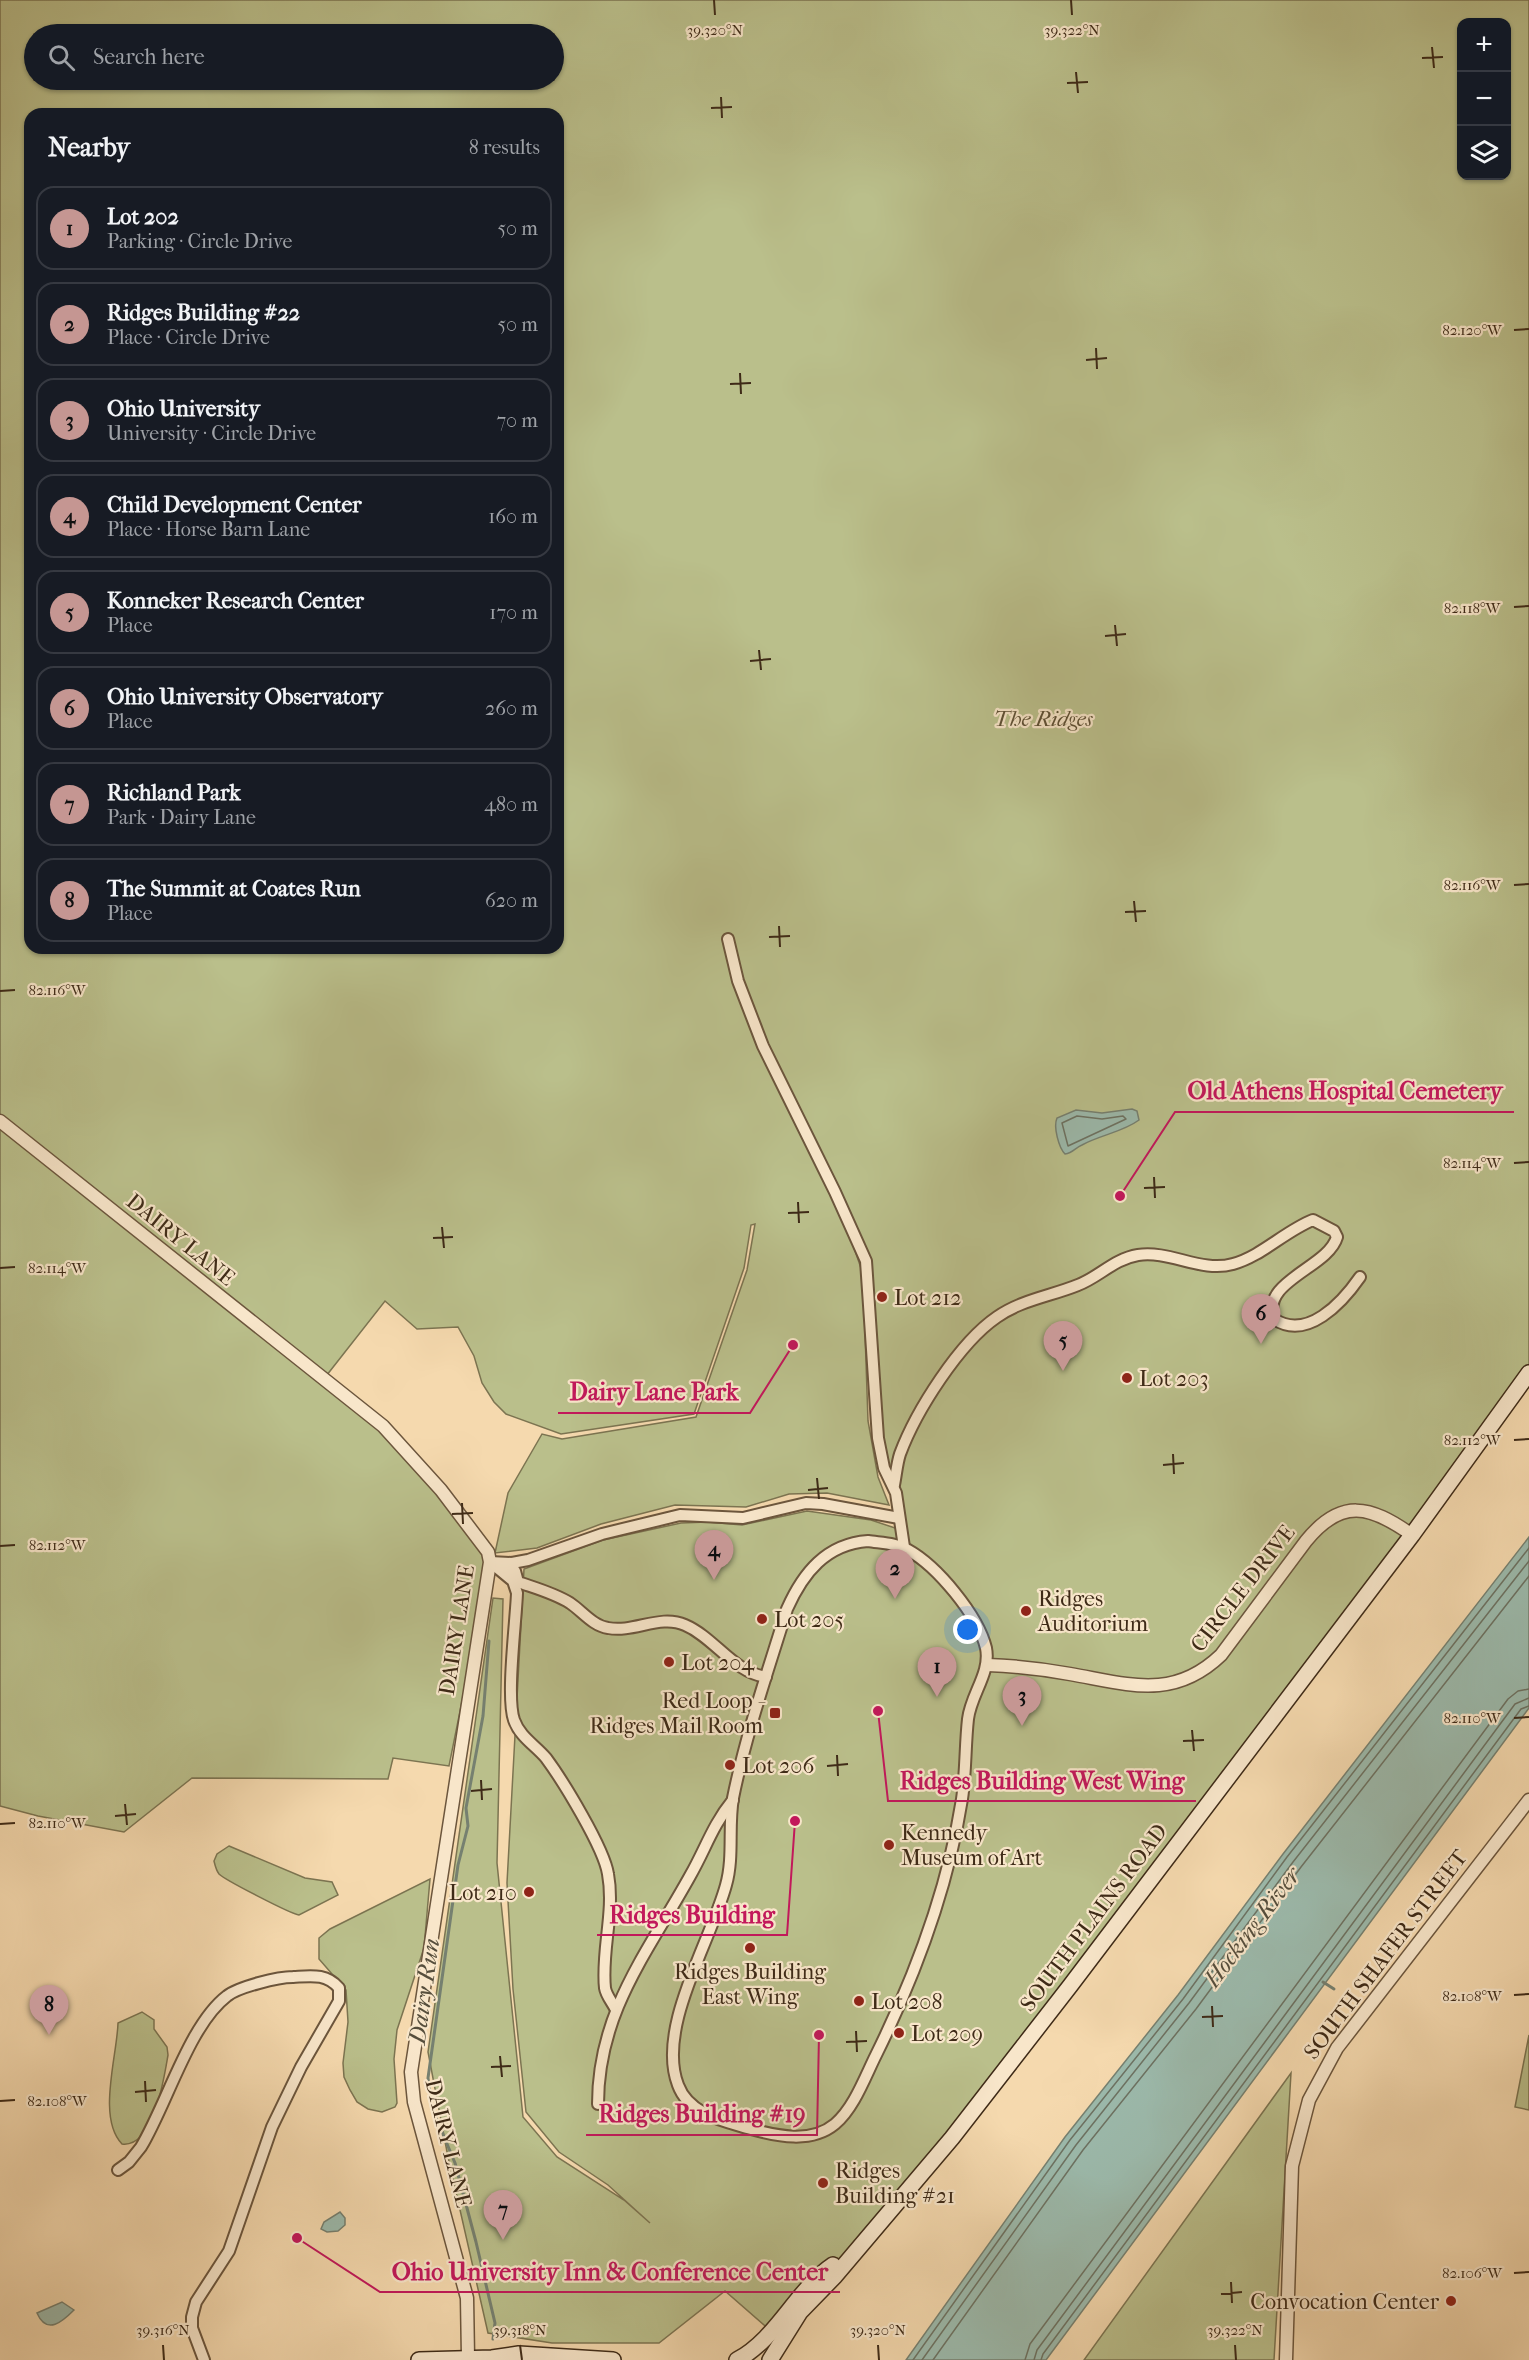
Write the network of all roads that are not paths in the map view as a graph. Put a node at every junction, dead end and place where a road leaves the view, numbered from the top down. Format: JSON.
{"nodes":[{"id":1,"x":728,"y":939,"type":"dead end"},
{"id":2,"x":0,"y":1121,"type":"edge"},
{"id":3,"x":1360,"y":1277,"type":"dead end"},
{"id":4,"x":1529,"y":1373,"type":"edge"},
{"id":5,"x":894,"y":1485,"type":"junction"},
{"id":6,"x":899,"y":1518,"type":"junction"},
{"id":7,"x":1412,"y":1535,"type":"junction"},
{"id":8,"x":904,"y":1547,"type":"junction"},
{"id":9,"x":490,"y":1562,"type":"junction"},
{"id":10,"x":988,"y":1665,"type":"junction"},
{"id":11,"x":766,"y":1677,"type":"junction"},
{"id":12,"x":733,"y":1800,"type":"junction"},
{"id":13,"x":1529,"y":1800,"type":"edge"},
{"id":14,"x":615,"y":2008,"type":"junction"},
{"id":15,"x":598,"y":2104,"type":"dead end"},
{"id":16,"x":117,"y":2170,"type":"dead end"},
{"id":17,"x":856,"y":2250,"type":"junction"},
{"id":18,"x":468,"y":2358,"type":"junction"},
{"id":19,"x":494,"y":2359,"type":"edge"},
{"id":20,"x":204,"y":2360,"type":"edge"},
{"id":21,"x":419,"y":2360,"type":"edge"},
{"id":22,"x":613,"y":2360,"type":"edge"},
{"id":23,"x":737,"y":2360,"type":"edge"},
{"id":24,"x":770,"y":2360,"type":"edge"},
{"id":25,"x":1286,"y":2360,"type":"edge"}],
"edges":[{"from":1,"to":5,"type":"street"},
{"from":2,"to":9,"type":"street","name":"DAIRY LANE"},
{"from":3,"to":5,"type":"street"},
{"from":4,"to":7,"type":"main road","name":"SOUTH PLAINS ROAD"},
{"from":5,"to":6,"type":"street"},
{"from":6,"to":8,"type":"street"},
{"from":6,"to":9,"type":"street"},
{"from":7,"to":10,"type":"street","name":"CIRCLE DRIVE"},
{"from":7,"to":17,"type":"main road","name":"SOUTH PLAINS ROAD"},
{"from":8,"to":10,"type":"street"},
{"from":8,"to":11,"type":"street"},
{"from":9,"to":11,"type":"street"},
{"from":9,"to":14,"type":"street"},
{"from":9,"to":18,"type":"street","name":"DAIRY LANE"},
{"from":10,"to":12,"type":"street"},
{"from":11,"to":12,"type":"street"},
{"from":12,"to":14,"type":"street"},
{"from":13,"to":25,"type":"street","name":"SOUTH SHAFER STREET"},
{"from":14,"to":15,"type":"street"},
{"from":16,"to":20,"type":"street"},
{"from":17,"to":23,"type":"main road","name":"SOUTH PLAINS ROAD"},
{"from":17,"to":24,"type":"main road","name":"SOUTH PLAINS ROAD"},
{"from":18,"to":19,"type":"main road"},
{"from":18,"to":21,"type":"main road"},
{"from":19,"to":22,"type":"main road"}]}
